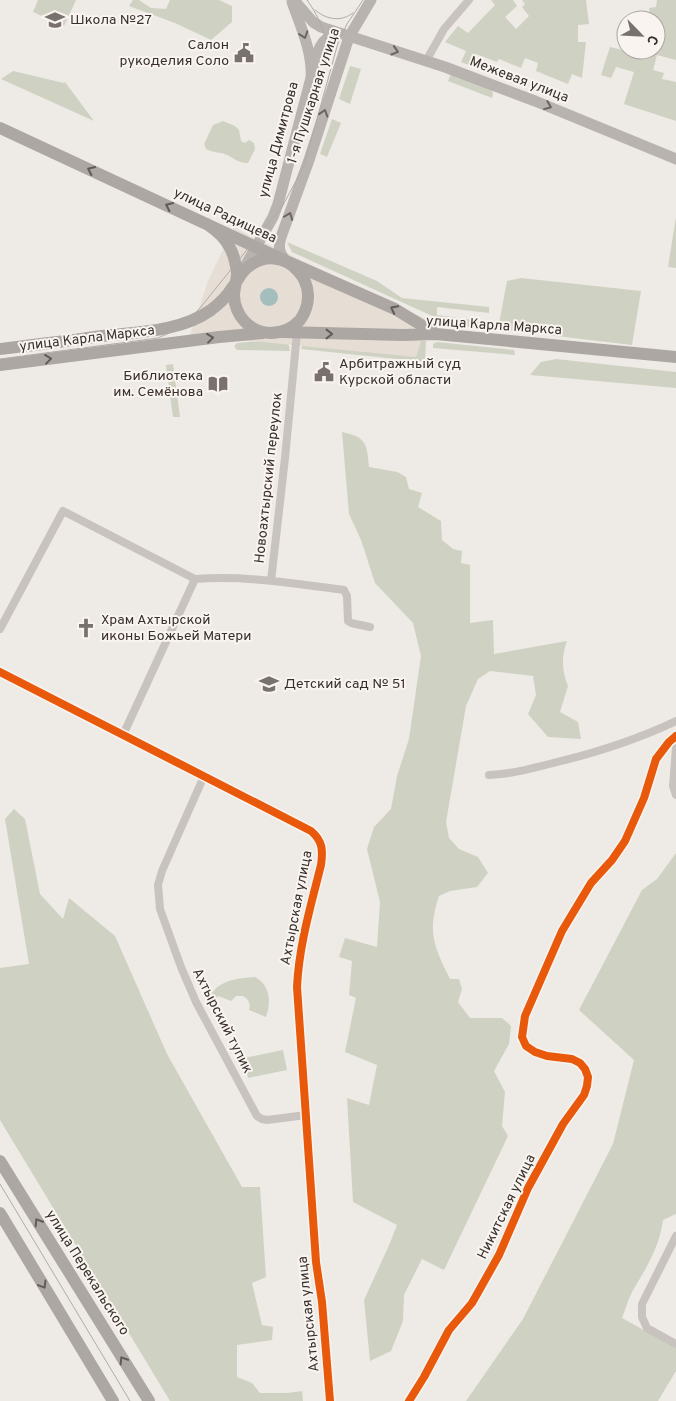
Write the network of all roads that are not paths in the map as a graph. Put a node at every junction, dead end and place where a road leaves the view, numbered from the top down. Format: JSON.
{"nodes":[{"id":1,"x":293,"y":0,"type":"edge"},
{"id":2,"x":370,"y":0,"type":"edge"},
{"id":3,"x":469,"y":0,"type":"edge"},
{"id":4,"x":337,"y":33,"type":"junction"},
{"id":5,"x":349,"y":37,"type":"junction"},
{"id":6,"x":426,"y":61,"type":"junction"},
{"id":7,"x":312,"y":72,"type":"junction"},
{"id":8,"x":0,"y":128,"type":"edge"},
{"id":9,"x":290,"y":156,"type":"junction"},
{"id":10,"x":676,"y":159,"type":"edge"},
{"id":11,"x":309,"y":160,"type":"junction"},
{"id":12,"x":207,"y":224,"type":"junction"},
{"id":13,"x":256,"y":247,"type":"junction"},
{"id":14,"x":286,"y":261,"type":"junction"},
{"id":15,"x":236,"y":281,"type":"junction"},
{"id":16,"x":274,"y":333,"type":"junction"},
{"id":17,"x":297,"y":333,"type":"junction"},
{"id":18,"x":436,"y":334,"type":"junction"},
{"id":19,"x":0,"y":349,"type":"edge"},
{"id":20,"x":676,"y":357,"type":"edge"},
{"id":21,"x":0,"y":365,"type":"edge"},
{"id":22,"x":195,"y":579,"type":"junction"},
{"id":23,"x":271,"y":581,"type":"junction"},
{"id":24,"x":370,"y":626,"type":"dead end"},
{"id":25,"x":0,"y":629,"type":"edge"},
{"id":26,"x":0,"y":672,"type":"edge"},
{"id":27,"x":676,"y":721,"type":"edge"},
{"id":28,"x":123,"y":735,"type":"junction"},
{"id":29,"x":676,"y":736,"type":"edge"},
{"id":30,"x":676,"y":748,"type":"edge"},
{"id":31,"x":489,"y":775,"type":"dead end"},
{"id":32,"x":204,"y":776,"type":"junction"},
{"id":33,"x":676,"y":795,"type":"edge"},
{"id":34,"x":306,"y":1115,"type":"junction"},
{"id":35,"x":0,"y":1161,"type":"edge"},
{"id":36,"x":0,"y":1213,"type":"edge"},
{"id":37,"x":676,"y":1236,"type":"edge"},
{"id":38,"x":676,"y":1344,"type":"edge"},
{"id":39,"x":113,"y":1401,"type":"edge"},
{"id":40,"x":149,"y":1401,"type":"edge"},
{"id":41,"x":330,"y":1401,"type":"edge"},
{"id":42,"x":408,"y":1401,"type":"edge"}],
"edges":[{"from":1,"to":4,"type":"main road","name":"Межевая улица"},
{"from":1,"to":7,"type":"main road","name":"улица Димитрова","one_way":true},
{"from":2,"to":5,"type":"main road","name":"1-я Пушкарная улица"},
{"from":3,"to":6,"type":"street"},
{"from":4,"to":5,"type":"main road","name":"Межевая улица"},
{"from":4,"to":7,"type":"main road"},
{"from":5,"to":6,"type":"main road","name":"Межевая улица","one_way":true},
{"from":11,"to":5,"type":"main road","name":"1-я Пушкарная улица","one_way":true},
{"from":6,"to":10,"type":"main road","name":"Межевая улица","one_way":true},
{"from":7,"to":9,"type":"main road","name":"улица Димитрова"},
{"from":12,"to":8,"type":"main road","name":"улица Радищева","one_way":true},
{"from":9,"to":11,"type":"main road"},
{"from":9,"to":13,"type":"main road","name":"улица Димитрова"},
{"from":14,"to":11,"type":"main road","name":"1-я Пушкарная улица","one_way":true},
{"from":12,"to":13,"type":"main road","name":"улица Радищева"},
{"from":12,"to":15,"type":"main road"},
{"from":13,"to":14,"type":"main road","name":"улица Радищева"},
{"from":13,"to":15,"type":"main road","name":"улица Димитрова"},
{"from":14,"to":15,"type":"main road"},
{"from":14,"to":16,"type":"main road"},
{"from":18,"to":14,"type":"main road","name":"улица Радищева","one_way":true},
{"from":15,"to":16,"type":"main road"},
{"from":15,"to":19,"type":"main road","name":"улица Карла Маркса"},
{"from":16,"to":17,"type":"main road","name":"улица Карла Маркса"},
{"from":21,"to":16,"type":"main road","name":"улица Карла Маркса","one_way":true},
{"from":17,"to":18,"type":"main road","name":"улица Карла Маркса","one_way":true},
{"from":17,"to":23,"type":"street","name":"Новоахтырский переулок"},
{"from":18,"to":20,"type":"main road","name":"улица Карла Маркса"},
{"from":22,"to":23,"type":"street"},
{"from":22,"to":25,"type":"street"},
{"from":22,"to":28,"type":"street"},
{"from":23,"to":24,"type":"street","name":"Новоахтырский переулок"},
{"from":26,"to":28,"type":"street","name":"Ахтырская улица"},
{"from":27,"to":31,"type":"street"},
{"from":28,"to":32,"type":"street","name":"Ахтырская улица"},
{"from":29,"to":42,"type":"street","name":"Никитская улица"},
{"from":30,"to":33,"type":"street"},
{"from":32,"to":34,"type":"street","name":"Ахтырская улица"},
{"from":32,"to":34,"type":"street","name":"Ахтырский тупик"},
{"from":34,"to":41,"type":"street","name":"Ахтырская улица"},
{"from":40,"to":35,"type":"main road","name":"улица Перекальского","one_way":true},
{"from":36,"to":39,"type":"main road","one_way":true},
{"from":37,"to":38,"type":"street"}]}
